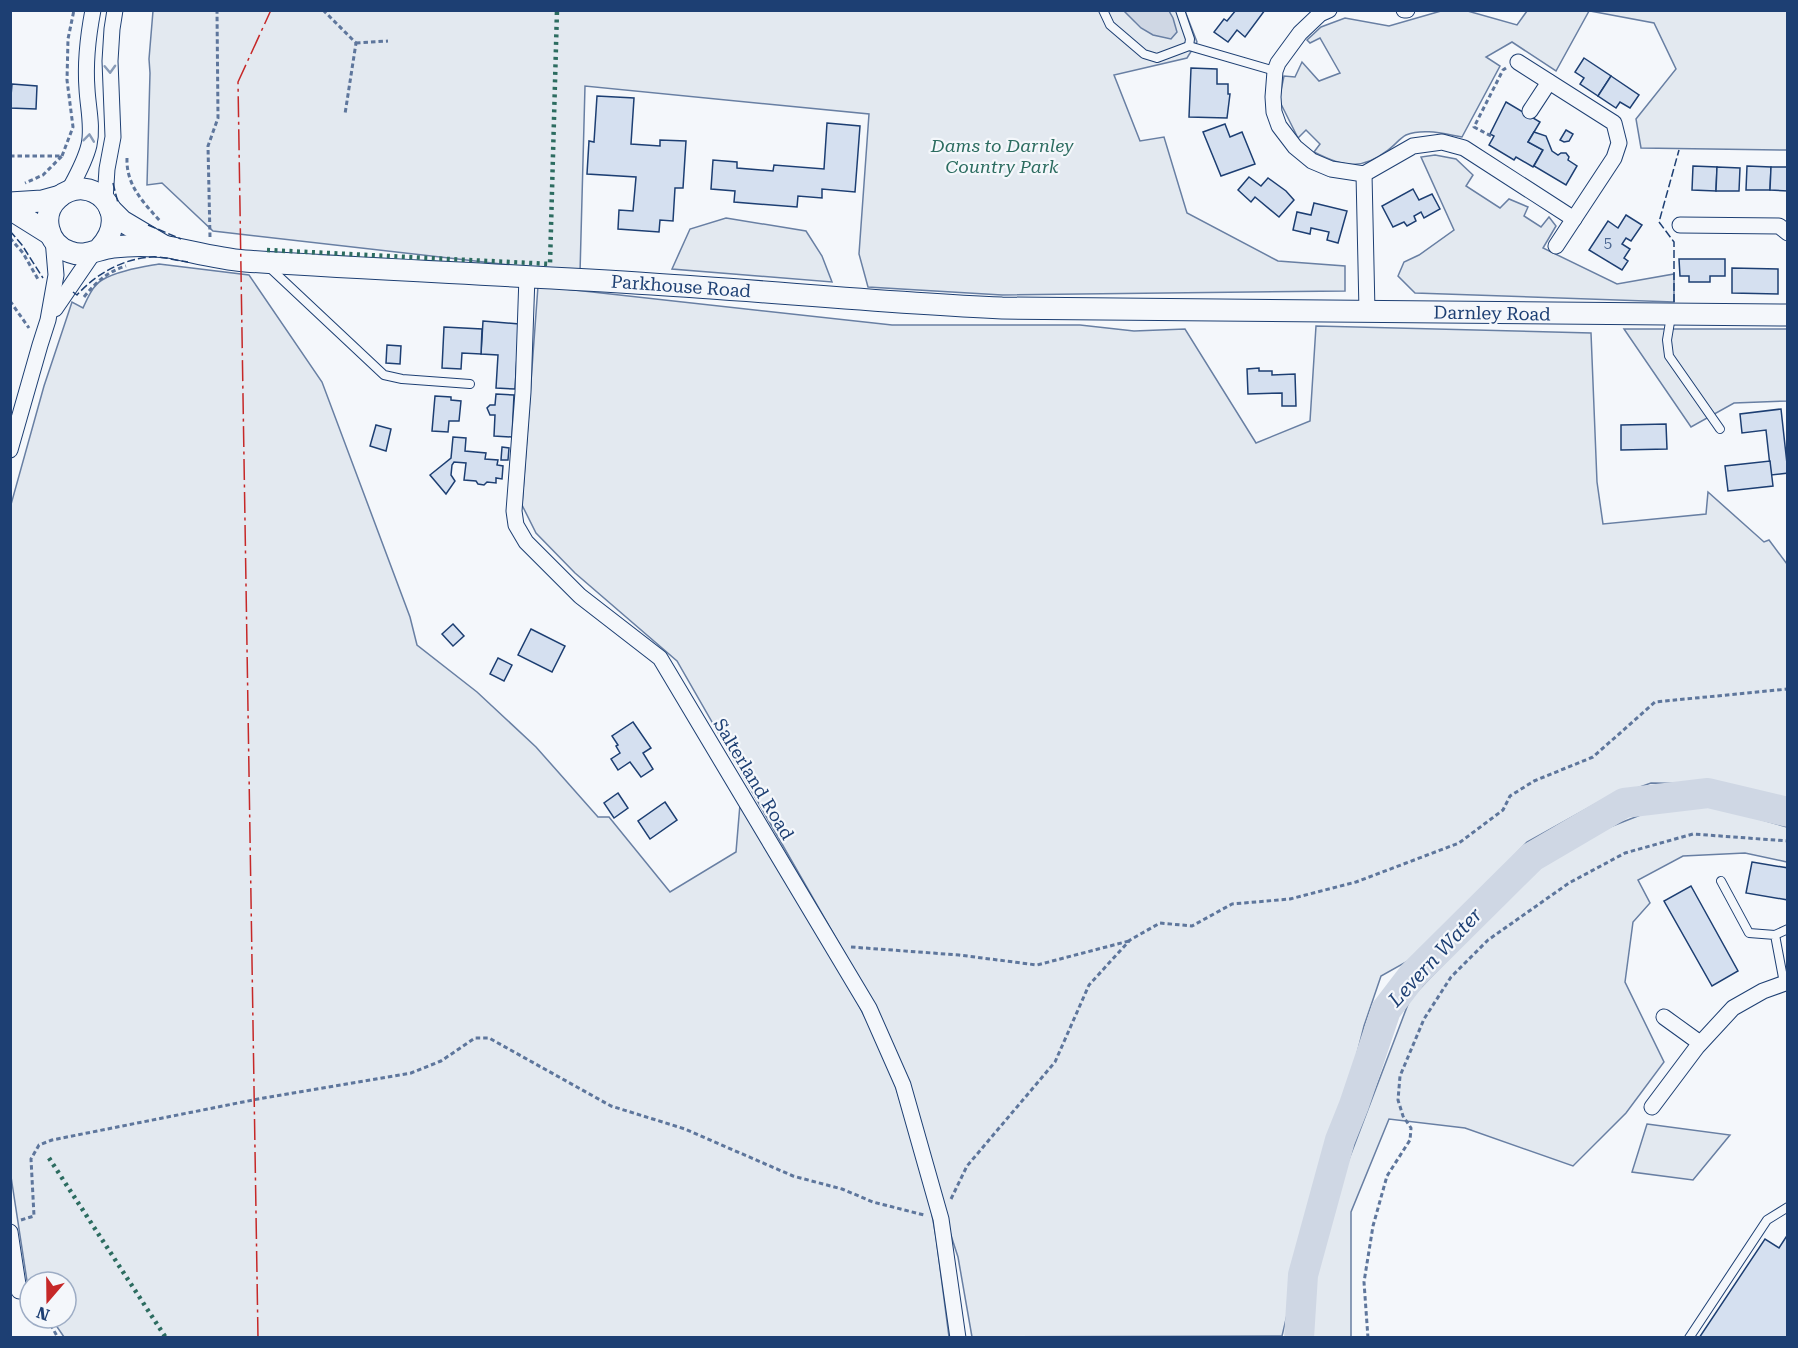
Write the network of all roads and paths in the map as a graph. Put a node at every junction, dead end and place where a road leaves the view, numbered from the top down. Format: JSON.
{"nodes":[{"id":1,"x":74,"y":10,"type":"edge"},
{"id":2,"x":93,"y":10,"type":"edge"},
{"id":3,"x":115,"y":10,"type":"edge"},
{"id":4,"x":217,"y":10,"type":"edge"},
{"id":5,"x":323,"y":10,"type":"edge"},
{"id":6,"x":1103,"y":10,"type":"edge"},
{"id":7,"x":1180,"y":10,"type":"edge"},
{"id":8,"x":1329,"y":10,"type":"edge"},
{"id":9,"x":388,"y":41,"type":"dead end"},
{"id":10,"x":356,"y":43,"type":"junction"},
{"id":11,"x":1189,"y":46,"type":"junction"},
{"id":12,"x":1518,"y":62,"type":"joint"},
{"id":13,"x":1275,"y":71,"type":"junction"},
{"id":14,"x":1549,"y":82,"type":"junction"},
{"id":15,"x":1530,"y":111,"type":"dead end"},
{"id":16,"x":345,"y":114,"type":"dead end"},
{"id":17,"x":1491,"y":136,"type":"dead end"},
{"id":18,"x":10,"y":156,"type":"edge"},
{"id":19,"x":62,"y":156,"type":"junction"},
{"id":20,"x":127,"y":158,"type":"dead end"},
{"id":21,"x":1364,"y":174,"type":"junction"},
{"id":22,"x":16,"y":194,"type":"edge"},
{"id":23,"x":64,"y":194,"type":"junction"},
{"id":24,"x":108,"y":204,"type":"junction"},
{"id":25,"x":10,"y":209,"type":"edge"},
{"id":26,"x":1574,"y":219,"type":"junction"},
{"id":27,"x":165,"y":225,"type":"dead end"},
{"id":28,"x":1680,"y":225,"type":"dead end"},
{"id":29,"x":1788,"y":233,"type":"edge"},
{"id":30,"x":51,"y":237,"type":"junction"},
{"id":31,"x":10,"y":238,"type":"edge"},
{"id":32,"x":1556,"y":246,"type":"dead end"},
{"id":33,"x":166,"y":247,"type":"junction"},
{"id":34,"x":97,"y":250,"type":"junction"},
{"id":35,"x":212,"y":257,"type":"junction"},
{"id":36,"x":264,"y":262,"type":"junction"},
{"id":37,"x":127,"y":265,"type":"dead end"},
{"id":38,"x":527,"y":276,"type":"junction"},
{"id":39,"x":60,"y":289,"type":"junction"},
{"id":40,"x":10,"y":301,"type":"edge"},
{"id":41,"x":1197,"y":309,"type":"joint"},
{"id":42,"x":1367,"y":311,"type":"junction"},
{"id":43,"x":1671,"y":315,"type":"junction"},
{"id":44,"x":1788,"y":315,"type":"edge"},
{"id":45,"x":41,"y":320,"type":"junction"},
{"id":46,"x":470,"y":384,"type":"dead end"},
{"id":47,"x":1720,"y":429,"type":"dead end"},
{"id":48,"x":10,"y":450,"type":"edge"},
{"id":49,"x":1788,"y":688,"type":"edge"},
{"id":50,"x":1788,"y":841,"type":"edge"},
{"id":51,"x":1721,"y":881,"type":"dead end"},
{"id":52,"x":1788,"y":929,"type":"edge"},
{"id":53,"x":1775,"y":935,"type":"junction"},
{"id":54,"x":1130,"y":940,"type":"junction"},
{"id":55,"x":831,"y":946,"type":"junction"},
{"id":56,"x":1786,"y":982,"type":"edge"},
{"id":57,"x":1664,"y":1017,"type":"dead end"},
{"id":58,"x":1700,"y":1043,"type":"junction"},
{"id":59,"x":1652,"y":1107,"type":"dead end"},
{"id":60,"x":1788,"y":1207,"type":"edge"},
{"id":61,"x":941,"y":1219,"type":"junction"},
{"id":62,"x":14,"y":1226,"type":"edge"},
{"id":63,"x":18,"y":1278,"type":"edge"},
{"id":64,"x":958,"y":1338,"type":"edge"},
{"id":65,"x":1368,"y":1338,"type":"edge"},
{"id":66,"x":1689,"y":1338,"type":"edge"}],
"edges":[{"from":1,"to":19,"type":"path"},
{"from":23,"to":2,"type":"street","one_way":true},
{"from":3,"to":24,"type":"street","one_way":true},
{"from":4,"to":35,"type":"path"},
{"from":5,"to":10,"type":"path"},
{"from":6,"to":11,"type":"lane"},
{"from":7,"to":11,"type":"lane"},
{"from":8,"to":13,"type":"street"},
{"from":9,"to":10,"type":"path"},
{"from":10,"to":16,"type":"path"},
{"from":11,"to":13,"type":"lane"},
{"from":12,"to":14,"type":"street"},
{"from":12,"to":17,"type":"path"},
{"from":13,"to":21,"type":"street"},
{"from":14,"to":15,"type":"street"},
{"from":14,"to":26,"type":"street"},
{"from":18,"to":19,"type":"path"},
{"from":19,"to":22,"type":"path"},
{"from":20,"to":27,"type":"path"},
{"from":21,"to":26,"type":"street"},
{"from":21,"to":42,"type":"street"},
{"from":22,"to":23,"type":"main road","name":"Parkhouse Road"},
{"from":23,"to":24,"type":"main road","name":"Parkhouse Road"},
{"from":23,"to":30,"type":"main road"},
{"from":24,"to":33,"type":"main road","name":"Parkhouse Road"},
{"from":24,"to":34,"type":"main road"},
{"from":25,"to":30,"type":"main road","name":"Parkhouse Road"},
{"from":26,"to":32,"type":"street"},
{"from":28,"to":29,"type":"street"},
{"from":30,"to":34,"type":"main road","name":"Parkhouse Road"},
{"from":30,"to":39,"type":"street"},
{"from":31,"to":39,"type":"path"},
{"from":33,"to":34,"type":"main road","name":"Parkhouse Road"},
{"from":33,"to":35,"type":"main road","name":"Parkhouse Road"},
{"from":34,"to":39,"type":"street"},
{"from":35,"to":36,"type":"main road","name":"Parkhouse Road"},
{"from":36,"to":38,"type":"main road","name":"Parkhouse Road"},
{"from":36,"to":46,"type":"lane"},
{"from":37,"to":39,"type":"path"},
{"from":38,"to":41,"type":"main road","name":"Parkhouse Road"},
{"from":38,"to":55,"type":"street","name":"Salterland Road"},
{"from":39,"to":45,"type":"street"},
{"from":40,"to":45,"type":"path"},
{"from":41,"to":42,"type":"main road","name":"Darnley Road"},
{"from":42,"to":43,"type":"main road","name":"Darnley Road"},
{"from":43,"to":44,"type":"main road","name":"Darnley Road"},
{"from":43,"to":47,"type":"lane"},
{"from":45,"to":48,"type":"street"},
{"from":49,"to":54,"type":"path"},
{"from":50,"to":65,"type":"path"},
{"from":51,"to":53,"type":"lane"},
{"from":52,"to":53,"type":"lane"},
{"from":53,"to":56,"type":"lane"},
{"from":54,"to":55,"type":"path"},
{"from":54,"to":61,"type":"path"},
{"from":55,"to":61,"type":"street","name":"Salterland Road"},
{"from":56,"to":58,"type":"street"},
{"from":57,"to":58,"type":"street"},
{"from":58,"to":59,"type":"street"},
{"from":60,"to":66,"type":"lane"},
{"from":61,"to":62,"type":"path"},
{"from":61,"to":64,"type":"street","name":"Salterland Road"},
{"from":62,"to":63,"type":"street"}]}
